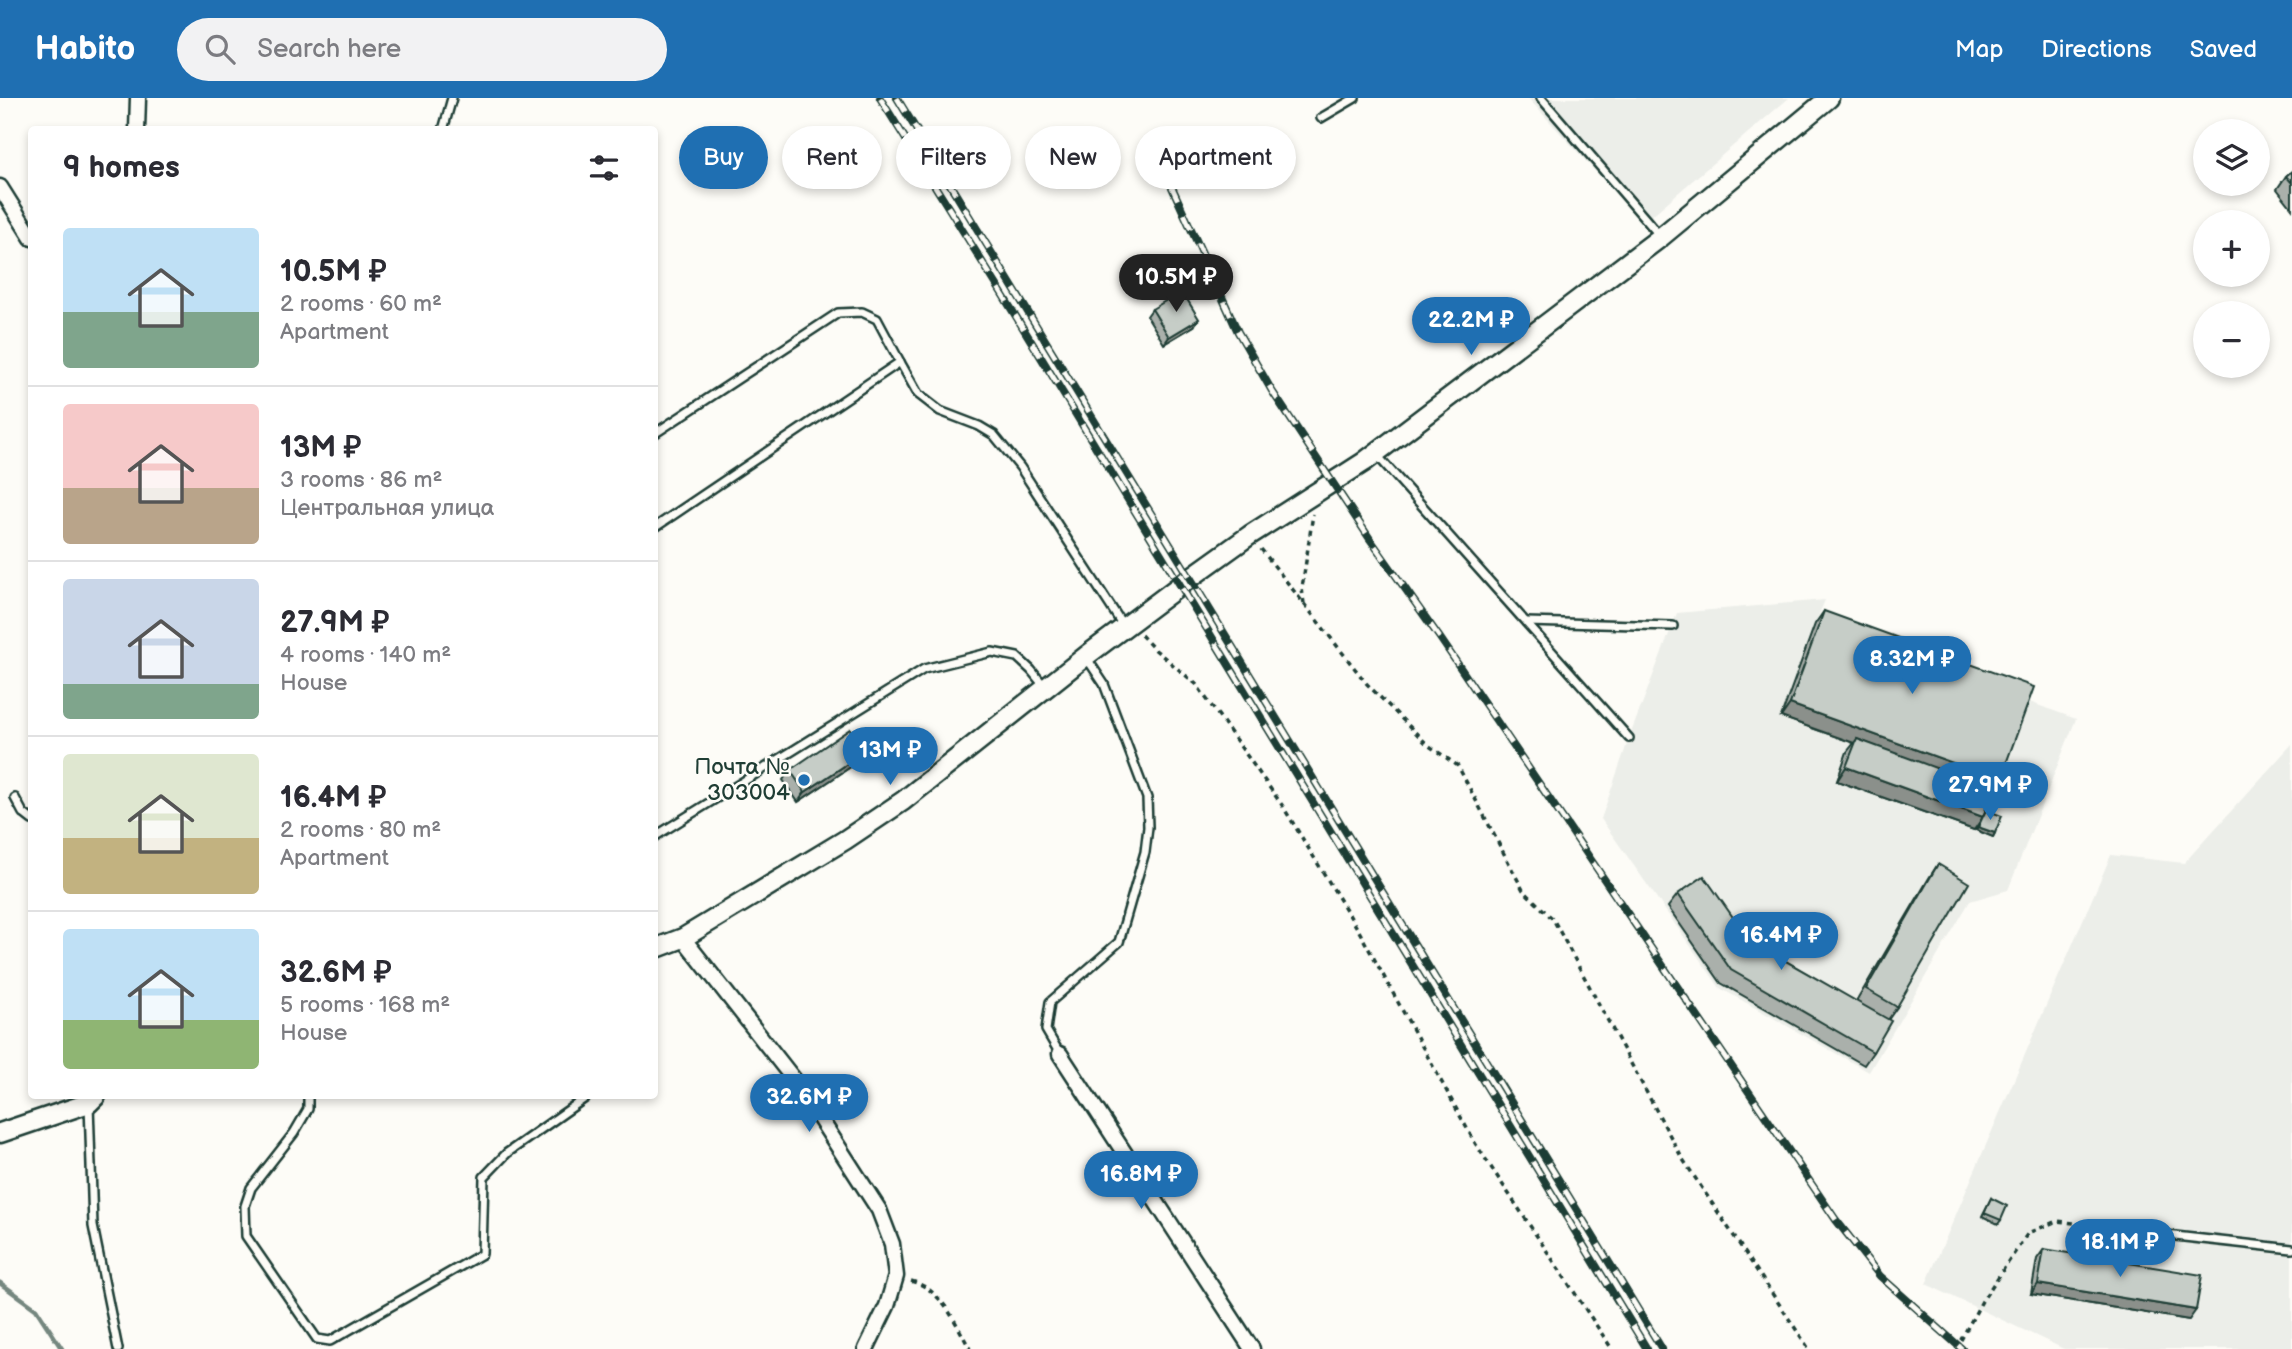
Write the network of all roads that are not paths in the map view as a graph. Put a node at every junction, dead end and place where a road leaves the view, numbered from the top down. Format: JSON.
{"nodes":[{"id":1,"x":138,"y":98,"type":"edge"},
{"id":2,"x":452,"y":98,"type":"edge"},
{"id":3,"x":1355,"y":98,"type":"edge"},
{"id":4,"x":1541,"y":98,"type":"edge"},
{"id":5,"x":1829,"y":98,"type":"edge"},
{"id":6,"x":1321,"y":118,"type":"dead end"},
{"id":7,"x":138,"y":126,"type":"edge"},
{"id":8,"x":444,"y":126,"type":"edge"},
{"id":9,"x":0,"y":187,"type":"edge"},
{"id":10,"x":28,"y":231,"type":"edge"},
{"id":11,"x":1661,"y":237,"type":"junction"},
{"id":12,"x":900,"y":362,"type":"junction"},
{"id":13,"x":658,"y":431,"type":"edge"},
{"id":14,"x":1375,"y":453,"type":"junction"},
{"id":15,"x":658,"y":525,"type":"edge"},
{"id":16,"x":1526,"y":622,"type":"junction"},
{"id":17,"x":1127,"y":625,"type":"junction"},
{"id":18,"x":1673,"y":626,"type":"dead end"},
{"id":19,"x":1086,"y":656,"type":"junction"},
{"id":20,"x":1046,"y":688,"type":"junction"},
{"id":21,"x":1629,"y":738,"type":"dead end"},
{"id":22,"x":15,"y":798,"type":"dead end"},
{"id":23,"x":28,"y":817,"type":"edge"},
{"id":24,"x":658,"y":835,"type":"edge"},
{"id":25,"x":682,"y":938,"type":"junction"},
{"id":26,"x":658,"y":947,"type":"edge"},
{"id":27,"x":1060,"y":1054,"type":"joint"},
{"id":28,"x":92,"y":1099,"type":"edge"},
{"id":29,"x":308,"y":1099,"type":"edge"},
{"id":30,"x":584,"y":1099,"type":"edge"},
{"id":31,"x":0,"y":1133,"type":"edge"},
{"id":32,"x":2130,"y":1231,"type":"road end"},
{"id":33,"x":2292,"y":1249,"type":"edge"},
{"id":34,"x":118,"y":1349,"type":"edge"},
{"id":35,"x":866,"y":1349,"type":"edge"},
{"id":36,"x":1252,"y":1349,"type":"edge"}],
"edges":[{"from":1,"to":7,"type":"street"},
{"from":2,"to":8,"type":"lane"},
{"from":3,"to":6,"type":"lane"},
{"from":4,"to":11,"type":"lane"},
{"from":5,"to":11,"type":"street"},
{"from":9,"to":10,"type":"street"},
{"from":11,"to":14,"type":"street"},
{"from":12,"to":13,"type":"lane"},
{"from":12,"to":15,"type":"lane"},
{"from":12,"to":17,"type":"lane"},
{"from":14,"to":16,"type":"lane"},
{"from":14,"to":17,"type":"street"},
{"from":16,"to":18,"type":"lane"},
{"from":16,"to":21,"type":"lane"},
{"from":17,"to":19,"type":"street"},
{"from":19,"to":20,"type":"street"},
{"from":19,"to":27,"type":"lane"},
{"from":20,"to":24,"type":"lane"},
{"from":20,"to":25,"type":"street"},
{"from":22,"to":23,"type":"lane"},
{"from":25,"to":26,"type":"street"},
{"from":25,"to":35,"type":"street"},
{"from":27,"to":36,"type":"street"},
{"from":28,"to":31,"type":"street"},
{"from":28,"to":34,"type":"lane"},
{"from":29,"to":30,"type":"lane"},
{"from":32,"to":33,"type":"lane"}]}
